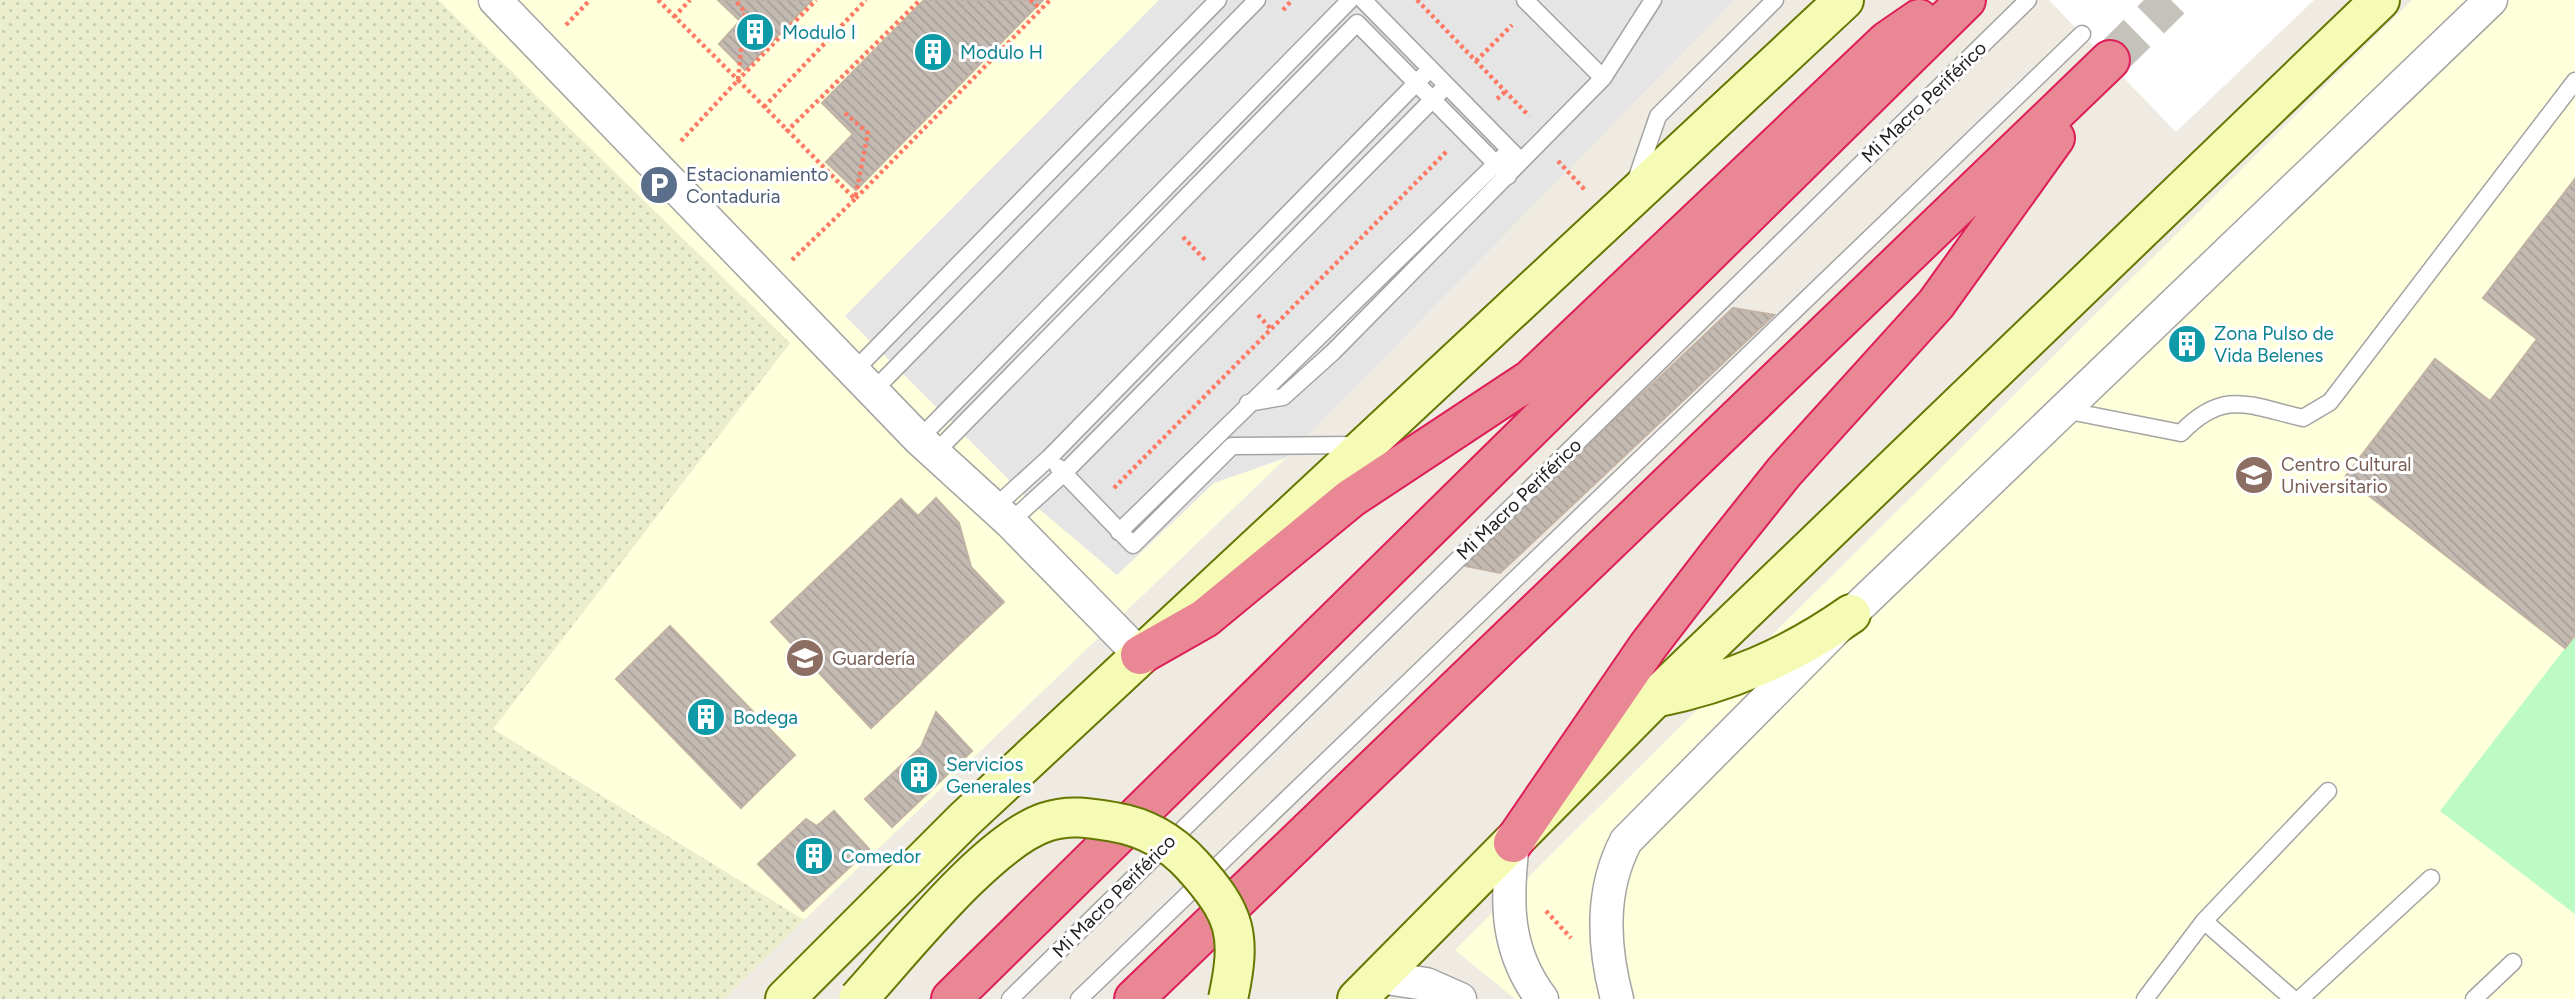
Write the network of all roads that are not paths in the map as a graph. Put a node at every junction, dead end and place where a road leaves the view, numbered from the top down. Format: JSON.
{"nodes":[{"id":1,"x":495,"y":0,"type":"edge"},
{"id":2,"x":1218,"y":0,"type":"edge"},
{"id":3,"x":1257,"y":0,"type":"edge"},
{"id":4,"x":1350,"y":0,"type":"edge"},
{"id":5,"x":1363,"y":0,"type":"edge"},
{"id":6,"x":1653,"y":0,"type":"edge"},
{"id":7,"x":1775,"y":0,"type":"edge"},
{"id":8,"x":1844,"y":0,"type":"edge"},
{"id":9,"x":1946,"y":0,"type":"edge"},
{"id":10,"x":1966,"y":0,"type":"edge"},
{"id":11,"x":2028,"y":0,"type":"edge"},
{"id":12,"x":2380,"y":0,"type":"edge"},
{"id":13,"x":2491,"y":0,"type":"edge"},
{"id":14,"x":1528,"y":3,"type":"edge"},
{"id":15,"x":2082,"y":34,"type":"dead end"},
{"id":16,"x":1430,"y":69,"type":"junction"},
{"id":17,"x":1603,"y":78,"type":"junction"},
{"id":18,"x":2575,"y":81,"type":"edge"},
{"id":19,"x":1416,"y":84,"type":"junction"},
{"id":20,"x":1447,"y":86,"type":"junction"},
{"id":21,"x":1432,"y":100,"type":"junction"},
{"id":22,"x":1510,"y":150,"type":"junction"},
{"id":23,"x":1522,"y":163,"type":"junction"},
{"id":24,"x":1495,"y":164,"type":"junction"},
{"id":25,"x":1508,"y":177,"type":"junction"},
{"id":26,"x":1629,"y":201,"type":"junction"},
{"id":27,"x":864,"y":380,"type":"junction"},
{"id":28,"x":1248,"y":403,"type":"junction"},
{"id":29,"x":2064,"y":410,"type":"junction"},
{"id":30,"x":1368,"y":445,"type":"junction"},
{"id":31,"x":927,"y":446,"type":"junction"},
{"id":32,"x":1049,"y":458,"type":"junction"},
{"id":33,"x":1064,"y":472,"type":"junction"},
{"id":34,"x":1002,"y":515,"type":"junction"},
{"id":35,"x":1119,"y":532,"type":"junction"},
{"id":36,"x":1851,"y":614,"type":"junction"},
{"id":37,"x":1140,"y":655,"type":"junction"},
{"id":38,"x":1656,"y":698,"type":"junction"},
{"id":39,"x":2328,"y":791,"type":"dead end"},
{"id":40,"x":1513,"y":843,"type":"junction"},
{"id":41,"x":2431,"y":878,"type":"dead end"},
{"id":42,"x":2204,"y":921,"type":"junction"},
{"id":43,"x":2513,"y":962,"type":"dead end"},
{"id":44,"x":1369,"y":988,"type":"edge"},
{"id":45,"x":785,"y":999,"type":"edge"},
{"id":46,"x":858,"y":999,"type":"edge"},
{"id":47,"x":951,"y":999,"type":"edge"},
{"id":48,"x":1010,"y":999,"type":"edge"},
{"id":49,"x":1079,"y":999,"type":"edge"},
{"id":50,"x":1134,"y":999,"type":"edge"},
{"id":51,"x":1228,"y":999,"type":"edge"},
{"id":52,"x":1460,"y":999,"type":"edge"},
{"id":53,"x":1542,"y":999,"type":"edge"},
{"id":54,"x":1618,"y":999,"type":"edge"},
{"id":55,"x":2145,"y":999,"type":"edge"},
{"id":56,"x":2293,"y":999,"type":"edge"},
{"id":57,"x":2300,"y":999,"type":"edge"},
{"id":58,"x":2474,"y":999,"type":"edge"}],
"edges":[{"from":1,"to":27,"type":"street"},
{"from":2,"to":27,"type":"lane"},
{"from":3,"to":27,"type":"lane"},
{"from":4,"to":31,"type":"lane"},
{"from":5,"to":16,"type":"lane"},
{"from":6,"to":17,"type":"lane"},
{"from":7,"to":26,"type":"lane"},
{"from":8,"to":26,"type":"main road"},
{"from":9,"to":37,"type":"highway"},
{"from":10,"to":47,"type":"highway"},
{"from":11,"to":48,"type":"lane","name":"Mi Macro Periférico"},
{"from":12,"to":38,"type":"main road"},
{"from":13,"to":29,"type":"street"},
{"from":14,"to":17,"type":"lane"},
{"from":15,"to":49,"type":"lane"},
{"from":16,"to":19,"type":"lane"},
{"from":16,"to":20,"type":"lane"},
{"from":17,"to":23,"type":"lane"},
{"from":18,"to":29,"type":"lane"},
{"from":19,"to":21,"type":"lane"},
{"from":19,"to":31,"type":"lane"},
{"from":19,"to":32,"type":"lane"},
{"from":20,"to":21,"type":"lane"},
{"from":20,"to":22,"type":"lane"},
{"from":21,"to":24,"type":"lane"},
{"from":21,"to":33,"type":"lane"},
{"from":22,"to":23,"type":"lane"},
{"from":22,"to":24,"type":"lane"},
{"from":23,"to":25,"type":"lane"},
{"from":24,"to":25,"type":"lane"},
{"from":24,"to":28,"type":"lane"},
{"from":25,"to":28,"type":"lane"},
{"from":26,"to":30,"type":"main road"},
{"from":27,"to":31,"type":"street"},
{"from":28,"to":35,"type":"lane"},
{"from":29,"to":36,"type":"street"},
{"from":30,"to":35,"type":"lane"},
{"from":30,"to":37,"type":"main road"},
{"from":31,"to":34,"type":"street"},
{"from":32,"to":33,"type":"lane"},
{"from":32,"to":34,"type":"lane"},
{"from":33,"to":34,"type":"lane"},
{"from":33,"to":35,"type":"lane"},
{"from":34,"to":37,"type":"street"},
{"from":36,"to":38,"type":"main road"},
{"from":36,"to":54,"type":"street"},
{"from":37,"to":45,"type":"main road"},
{"from":38,"to":40,"type":"main road"},
{"from":39,"to":42,"type":"lane"},
{"from":40,"to":44,"type":"main road"},
{"from":40,"to":50,"type":"highway"},
{"from":40,"to":53,"type":"street"},
{"from":41,"to":57,"type":"lane"},
{"from":42,"to":55,"type":"lane"},
{"from":42,"to":56,"type":"lane"},
{"from":43,"to":58,"type":"lane"},
{"from":44,"to":52,"type":"street"},
{"from":46,"to":51,"type":"main road","bridge":true}]}
